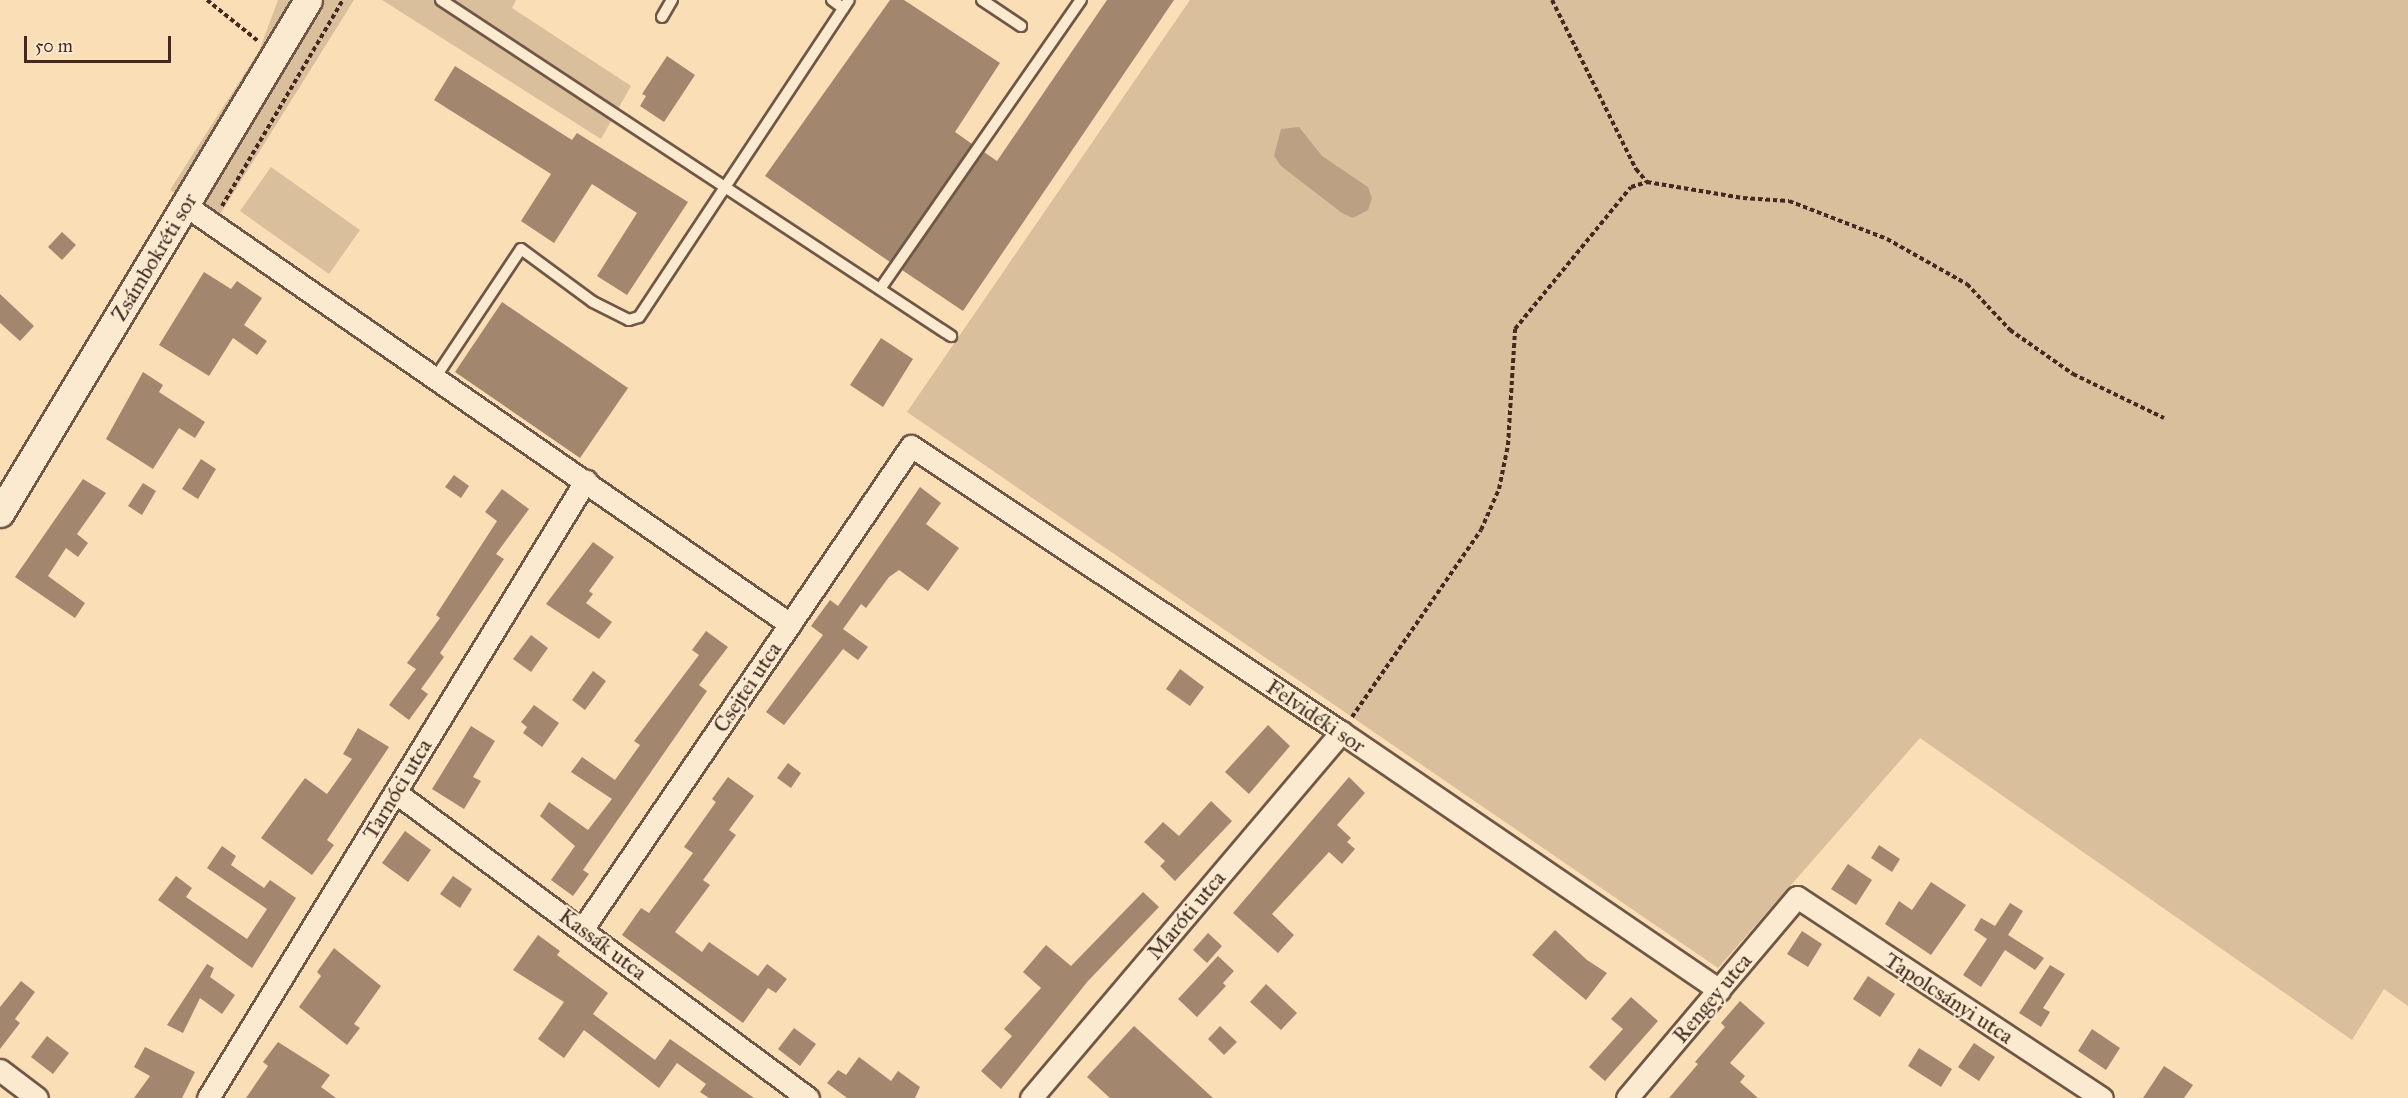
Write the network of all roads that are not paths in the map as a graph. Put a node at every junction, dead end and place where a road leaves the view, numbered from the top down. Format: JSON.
{"nodes":[{"id":1,"x":308,"y":0,"type":"edge"},
{"id":2,"x":441,"y":0,"type":"edge"},
{"id":3,"x":672,"y":0,"type":"edge"},
{"id":4,"x":832,"y":0,"type":"edge"},
{"id":5,"x":982,"y":0,"type":"edge"},
{"id":6,"x":1081,"y":0,"type":"edge"},
{"id":7,"x":846,"y":4,"type":"edge"},
{"id":8,"x":662,"y":17,"type":"dead end"},
{"id":9,"x":1021,"y":26,"type":"dead end"},
{"id":10,"x":724,"y":188,"type":"junction"},
{"id":11,"x":185,"y":205,"type":"junction"},
{"id":12,"x":880,"y":289,"type":"junction"},
{"id":13,"x":951,"y":336,"type":"dead end"},
{"id":14,"x":435,"y":378,"type":"junction"},
{"id":15,"x":911,"y":446,"type":"joint"},
{"id":16,"x":586,"y":480,"type":"junction"},
{"id":17,"x":0,"y":513,"type":"edge"},
{"id":18,"x":790,"y":624,"type":"junction"},
{"id":19,"x":1341,"y":732,"type":"junction"},
{"id":20,"x":395,"y":792,"type":"junction"},
{"id":21,"x":1797,"y":897,"type":"joint"},
{"id":22,"x":583,"y":928,"type":"junction"},
{"id":23,"x":1719,"y":990,"type":"junction"},
{"id":24,"x":0,"y":1070,"type":"edge"},
{"id":25,"x":37,"y":1098,"type":"edge"},
{"id":26,"x":208,"y":1098,"type":"edge"},
{"id":27,"x":808,"y":1098,"type":"edge"},
{"id":28,"x":1031,"y":1098,"type":"edge"},
{"id":29,"x":1627,"y":1098,"type":"edge"},
{"id":30,"x":2102,"y":1098,"type":"edge"}],
"edges":[{"from":1,"to":11,"type":"street","name":"Zsámbokréti sor"},
{"from":2,"to":10,"type":"lane"},
{"from":3,"to":8,"type":"lane"},
{"from":4,"to":7,"type":"lane"},
{"from":5,"to":9,"type":"lane"},
{"from":6,"to":12,"type":"lane"},
{"from":7,"to":10,"type":"lane"},
{"from":10,"to":12,"type":"lane"},
{"from":10,"to":14,"type":"lane"},
{"from":11,"to":14,"type":"street"},
{"from":11,"to":17,"type":"street","name":"Zsámbokréti sor"},
{"from":12,"to":13,"type":"lane"},
{"from":14,"to":16,"type":"street"},
{"from":15,"to":18,"type":"street","name":"Csejtei utca"},
{"from":15,"to":19,"type":"street","name":"Felvidéki sor"},
{"from":16,"to":18,"type":"street"},
{"from":16,"to":20,"type":"street","name":"Tarnóci utca"},
{"from":18,"to":22,"type":"street","name":"Csejtei utca"},
{"from":19,"to":23,"type":"street","name":"Felvidéki sor"},
{"from":19,"to":28,"type":"street","name":"Maróti utca"},
{"from":20,"to":22,"type":"street","name":"Kassák utca"},
{"from":20,"to":26,"type":"street","name":"Tarnóci utca"},
{"from":21,"to":23,"type":"street","name":"Rengey utca"},
{"from":21,"to":30,"type":"street","name":"Tapolcsányi utca"},
{"from":22,"to":27,"type":"street","name":"Kassák utca"},
{"from":23,"to":29,"type":"street","name":"Rengey utca"},
{"from":24,"to":25,"type":"street"}]}
